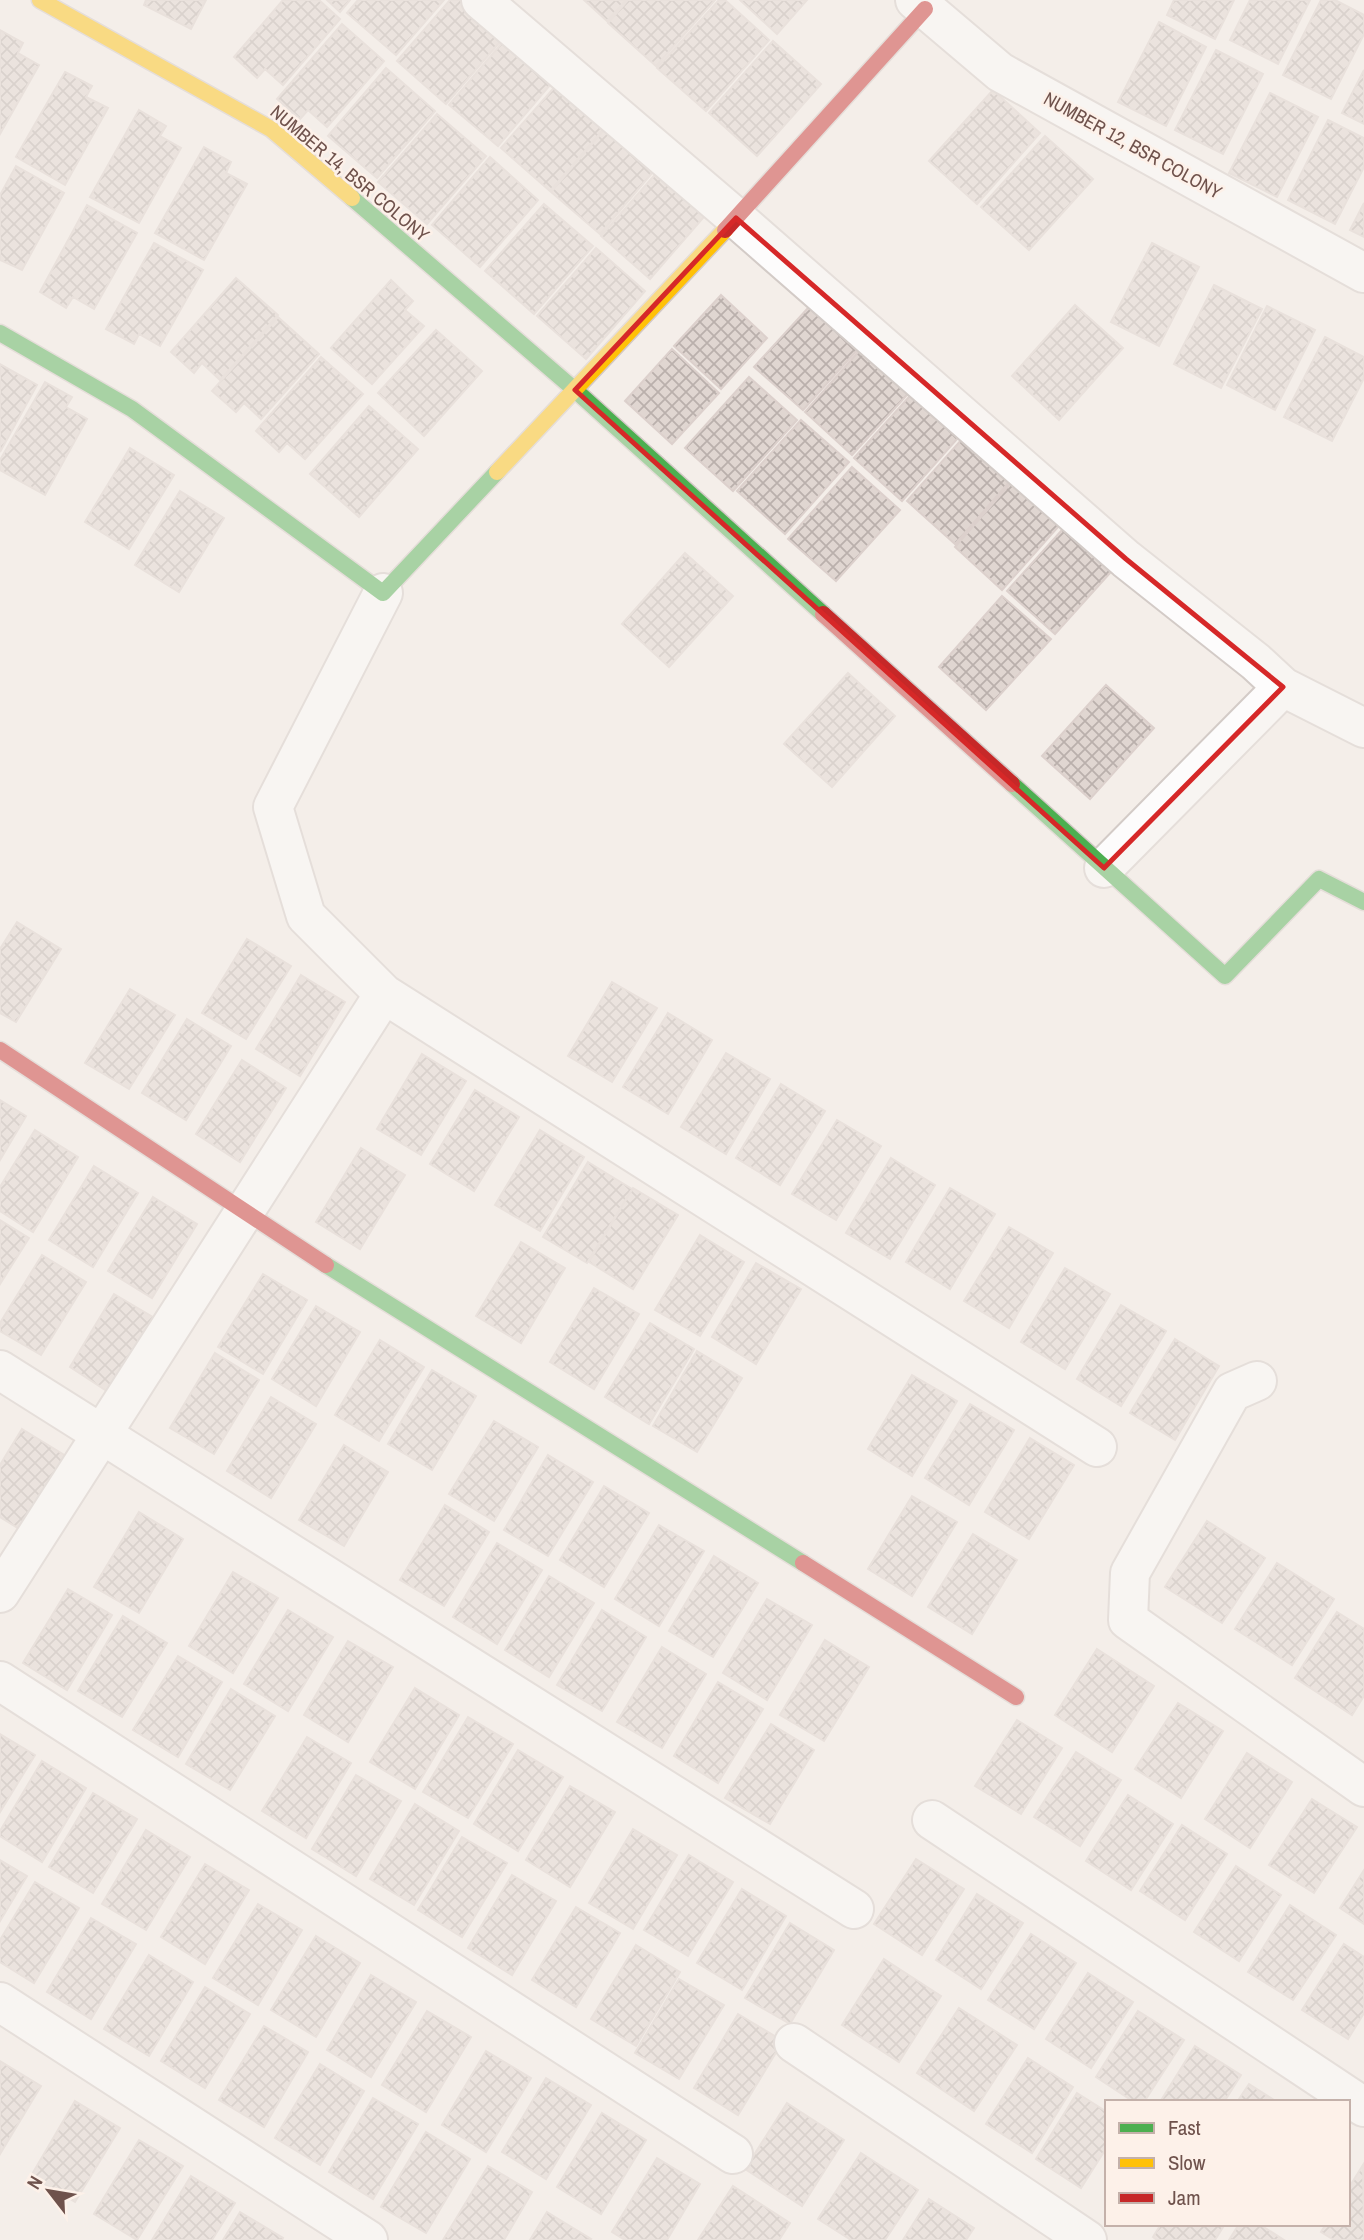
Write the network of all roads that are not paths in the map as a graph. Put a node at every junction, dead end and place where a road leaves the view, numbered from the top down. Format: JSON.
{"nodes":[{"id":1,"x":40,"y":0,"type":"edge"},
{"id":2,"x":481,"y":0,"type":"edge"},
{"id":3,"x":920,"y":4,"type":"edge"},
{"id":4,"x":736,"y":218,"type":"junction"},
{"id":5,"x":1364,"y":273,"type":"edge"},
{"id":6,"x":0,"y":333,"type":"edge"},
{"id":7,"x":575,"y":390,"type":"junction"},
{"id":8,"x":375,"y":608,"type":"junction"},
{"id":9,"x":1283,"y":687,"type":"junction"},
{"id":10,"x":1364,"y":728,"type":"edge"},
{"id":11,"x":1104,"y":868,"type":"junction"},
{"id":12,"x":1364,"y":902,"type":"edge"},
{"id":13,"x":384,"y":994,"type":"junction"},
{"id":14,"x":0,"y":1050,"type":"edge"},
{"id":15,"x":242,"y":1212,"type":"junction"},
{"id":16,"x":0,"y":1370,"type":"edge"},
{"id":17,"x":1256,"y":1381,"type":"dead end"},
{"id":18,"x":101,"y":1436,"type":"junction"},
{"id":19,"x":1097,"y":1447,"type":"dead end"},
{"id":20,"x":0,"y":1593,"type":"edge"},
{"id":21,"x":0,"y":1681,"type":"edge"},
{"id":22,"x":1016,"y":1698,"type":"dead end"},
{"id":23,"x":1364,"y":1787,"type":"edge"},
{"id":24,"x":932,"y":1821,"type":"dead end"},
{"id":25,"x":854,"y":1909,"type":"dead end"},
{"id":26,"x":0,"y":2002,"type":"edge"},
{"id":27,"x":794,"y":2043,"type":"dead end"},
{"id":28,"x":1364,"y":2108,"type":"edge"},
{"id":29,"x":733,"y":2154,"type":"dead end"},
{"id":30,"x":369,"y":2240,"type":"edge"},
{"id":31,"x":1087,"y":2240,"type":"edge"}],
"edges":[{"from":1,"to":7,"type":"street","name":"NUMBER 14, BSR COLONY"},
{"from":2,"to":4,"type":"street"},
{"from":3,"to":4,"type":"street"},
{"from":3,"to":5,"type":"street","name":"NUMBER 12, BSR COLONY"},
{"from":4,"to":7,"type":"street"},
{"from":4,"to":9,"type":"street"},
{"from":6,"to":8,"type":"street"},
{"from":7,"to":8,"type":"street"},
{"from":7,"to":11,"type":"street","name":"NUMBER 14, BSR COLONY"},
{"from":8,"to":13,"type":"street"},
{"from":9,"to":10,"type":"street"},
{"from":9,"to":11,"type":"street"},
{"from":11,"to":12,"type":"street","name":"NUMBER 14, BSR COLONY"},
{"from":13,"to":15,"type":"street"},
{"from":13,"to":19,"type":"street"},
{"from":14,"to":15,"type":"street"},
{"from":15,"to":18,"type":"street"},
{"from":15,"to":22,"type":"street"},
{"from":16,"to":18,"type":"street"},
{"from":17,"to":23,"type":"street"},
{"from":18,"to":20,"type":"street"},
{"from":18,"to":25,"type":"street"},
{"from":21,"to":29,"type":"street"},
{"from":24,"to":28,"type":"street"},
{"from":26,"to":30,"type":"street"},
{"from":27,"to":31,"type":"street"}]}
